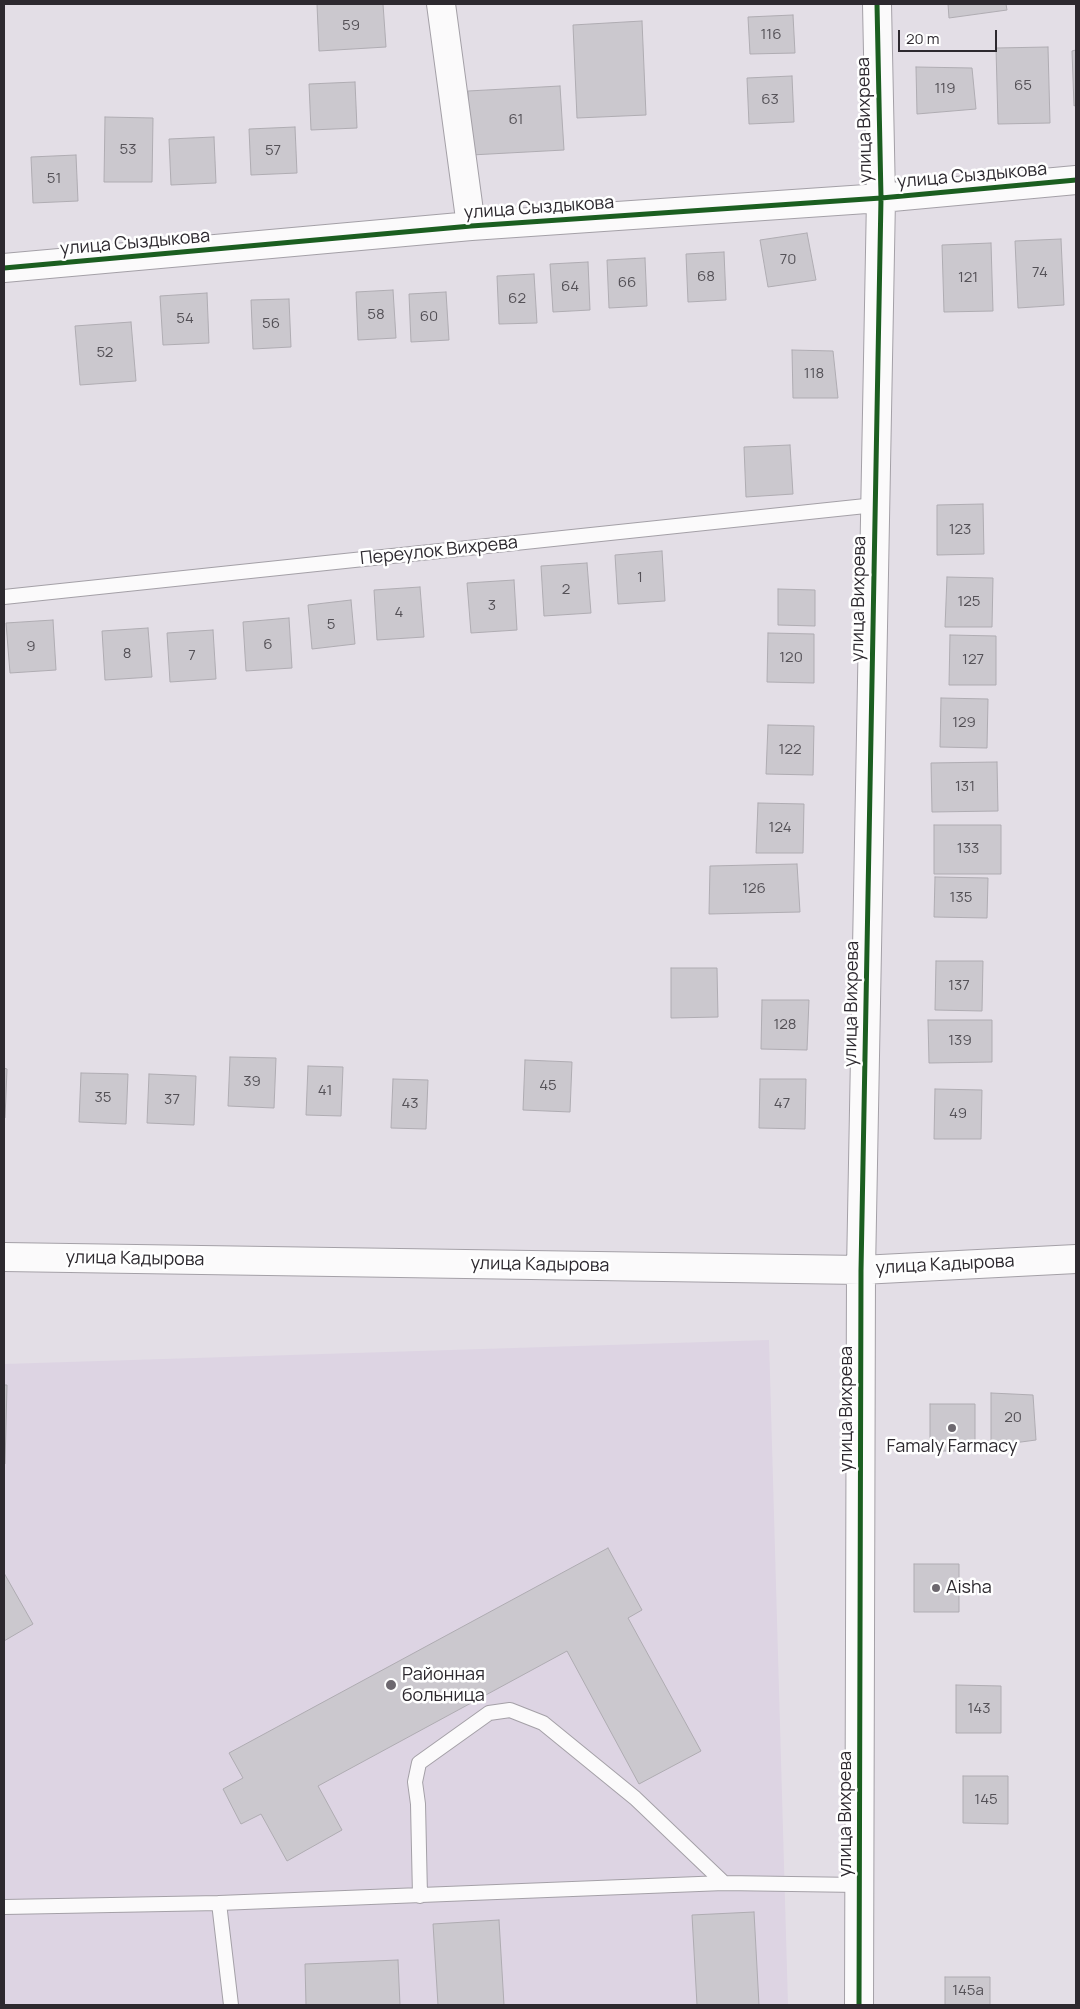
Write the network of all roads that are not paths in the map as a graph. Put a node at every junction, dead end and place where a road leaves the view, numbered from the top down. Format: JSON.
{"nodes":[{"id":1,"x":441,"y":4,"type":"edge"},
{"id":2,"x":877,"y":4,"type":"edge"},
{"id":3,"x":1076,"y":180,"type":"edge"},
{"id":4,"x":880,"y":198,"type":"junction"},
{"id":5,"x":471,"y":226,"type":"junction"},
{"id":6,"x":4,"y":268,"type":"edge"},
{"id":7,"x":875,"y":505,"type":"junction"},
{"id":8,"x":4,"y":597,"type":"edge"},
{"id":9,"x":4,"y":1257,"type":"edge"},
{"id":10,"x":1076,"y":1259,"type":"edge"},
{"id":11,"x":861,"y":1270,"type":"junction"},
{"id":12,"x":724,"y":1883,"type":"junction"},
{"id":13,"x":859,"y":1885,"type":"junction"},
{"id":14,"x":420,"y":1896,"type":"junction"},
{"id":15,"x":219,"y":1903,"type":"junction"},
{"id":16,"x":4,"y":1907,"type":"edge"},
{"id":17,"x":231,"y":2005,"type":"edge"},
{"id":18,"x":859,"y":2005,"type":"edge"}],
"edges":[{"from":1,"to":5,"type":"street"},
{"from":2,"to":4,"type":"street","name":"улица Вихрева"},
{"from":3,"to":4,"type":"street","name":"улица Сыздыкова"},
{"from":4,"to":5,"type":"street","name":"улица Сыздыкова"},
{"from":4,"to":7,"type":"street","name":"улица Вихрева"},
{"from":5,"to":6,"type":"street","name":"улица Сыздыкова"},
{"from":7,"to":8,"type":"lane","name":"Переулок Вихрева"},
{"from":7,"to":11,"type":"street","name":"улица Вихрева"},
{"from":9,"to":11,"type":"street","name":"улица Кадырова"},
{"from":10,"to":11,"type":"street","name":"улица Кадырова"},
{"from":11,"to":13,"type":"street","name":"улица Вихрева"},
{"from":12,"to":13,"type":"lane"},
{"from":12,"to":14,"type":"lane"},
{"from":12,"to":14,"type":"lane"},
{"from":13,"to":18,"type":"street","name":"улица Вихрева"},
{"from":14,"to":15,"type":"lane"},
{"from":15,"to":16,"type":"lane"},
{"from":15,"to":17,"type":"lane"}]}
